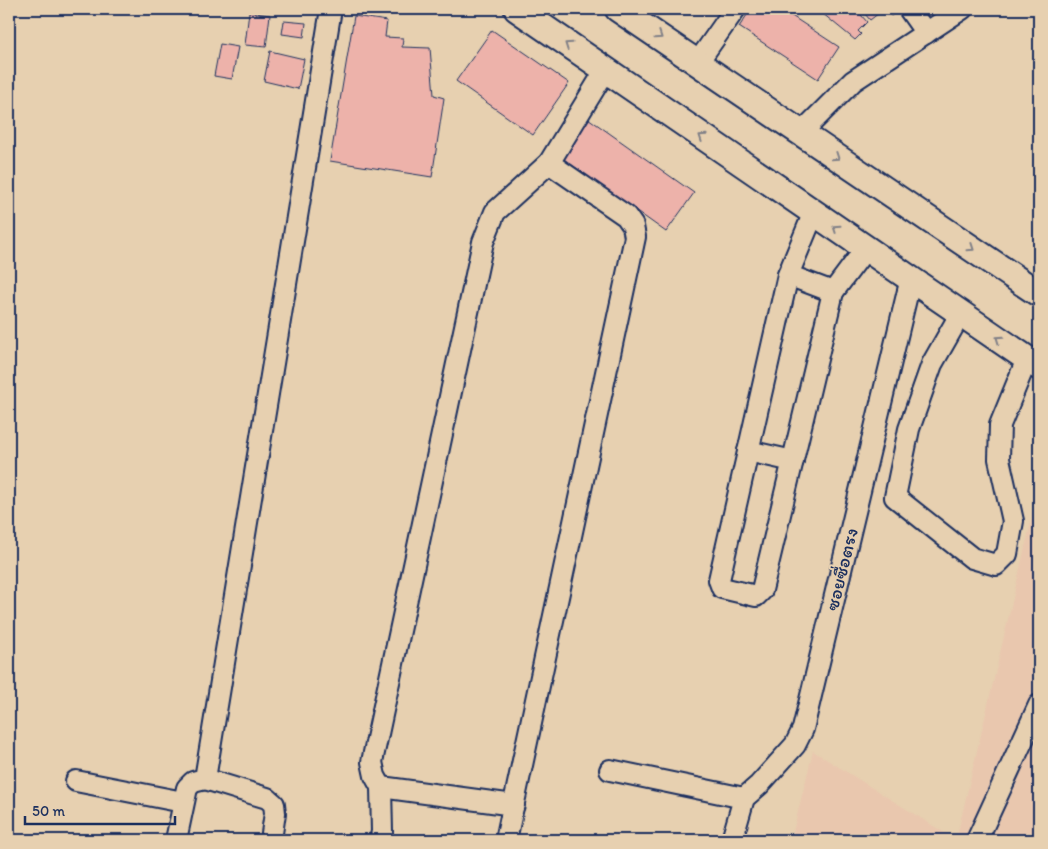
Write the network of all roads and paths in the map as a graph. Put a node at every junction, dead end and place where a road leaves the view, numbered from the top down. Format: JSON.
{"nodes":[{"id":1,"x":331,"y":9,"type":"edge"},
{"id":2,"x":516,"y":9,"type":"edge"},
{"id":3,"x":618,"y":9,"type":"edge"},
{"id":4,"x":735,"y":9,"type":"edge"},
{"id":5,"x":909,"y":9,"type":"edge"},
{"id":6,"x":962,"y":9,"type":"edge"},
{"id":7,"x":926,"y":32,"type":"junction"},
{"id":8,"x":698,"y":62,"type":"junction"},
{"id":9,"x":605,"y":71,"type":"junction"},
{"id":10,"x":801,"y":133,"type":"junction"},
{"id":11,"x":549,"y":163,"type":"junction"},
{"id":12,"x":814,"y":212,"type":"junction"},
{"id":13,"x":866,"y":248,"type":"junction"},
{"id":14,"x":788,"y":275,"type":"junction"},
{"id":15,"x":911,"y":278,"type":"junction"},
{"id":16,"x":833,"y":292,"type":"junction"},
{"id":17,"x":1039,"y":294,"type":"edge"},
{"id":18,"x":961,"y":313,"type":"junction"},
{"id":19,"x":1033,"y":363,"type":"edge"},
{"id":20,"x":748,"y":451,"type":"junction"},
{"id":21,"x":793,"y":460,"type":"junction"},
{"id":22,"x":1039,"y":705,"type":"edge"},
{"id":23,"x":610,"y":770,"type":"dead end"},
{"id":24,"x":205,"y":779,"type":"junction"},
{"id":25,"x":76,"y":781,"type":"dead end"},
{"id":26,"x":381,"y":787,"type":"junction"},
{"id":27,"x":744,"y":798,"type":"junction"},
{"id":28,"x":183,"y":802,"type":"junction"},
{"id":29,"x":514,"y":805,"type":"junction"},
{"id":30,"x":176,"y":840,"type":"edge"},
{"id":31,"x":271,"y":840,"type":"edge"},
{"id":32,"x":380,"y":840,"type":"edge"},
{"id":33,"x":506,"y":840,"type":"edge"},
{"id":34,"x":732,"y":840,"type":"edge"},
{"id":35,"x":977,"y":840,"type":"edge"}],
"edges":[{"from":1,"to":24,"type":"street"},
{"from":9,"to":2,"type":"main road","one_way":true},
{"from":3,"to":8,"type":"main road","one_way":true},
{"from":4,"to":8,"type":"street"},
{"from":5,"to":7,"type":"street"},
{"from":6,"to":7,"type":"street"},
{"from":7,"to":10,"type":"street"},
{"from":8,"to":10,"type":"main road"},
{"from":9,"to":11,"type":"street"},
{"from":12,"to":9,"type":"main road","one_way":true},
{"from":10,"to":17,"type":"main road","one_way":true},
{"from":11,"to":26,"type":"street"},
{"from":11,"to":29,"type":"street"},
{"from":13,"to":12,"type":"main road","one_way":true},
{"from":12,"to":14,"type":"street"},
{"from":13,"to":15,"type":"main road"},
{"from":13,"to":16,"type":"street"},
{"from":14,"to":16,"type":"street"},
{"from":14,"to":20,"type":"street"},
{"from":15,"to":18,"type":"main road"},
{"from":15,"to":27,"type":"street","name":"ซอยซื่อตรง"},
{"from":16,"to":21,"type":"street"},
{"from":19,"to":18,"type":"main road","one_way":true},
{"from":18,"to":19,"type":"street"},
{"from":20,"to":21,"type":"street"},
{"from":20,"to":21,"type":"street"},
{"from":22,"to":35,"type":"street"},
{"from":23,"to":27,"type":"street"},
{"from":24,"to":28,"type":"street"},
{"from":24,"to":31,"type":"street"},
{"from":25,"to":28,"type":"street"},
{"from":26,"to":29,"type":"street"},
{"from":26,"to":32,"type":"street"},
{"from":27,"to":34,"type":"street"},
{"from":28,"to":30,"type":"street"},
{"from":29,"to":33,"type":"street"}]}
